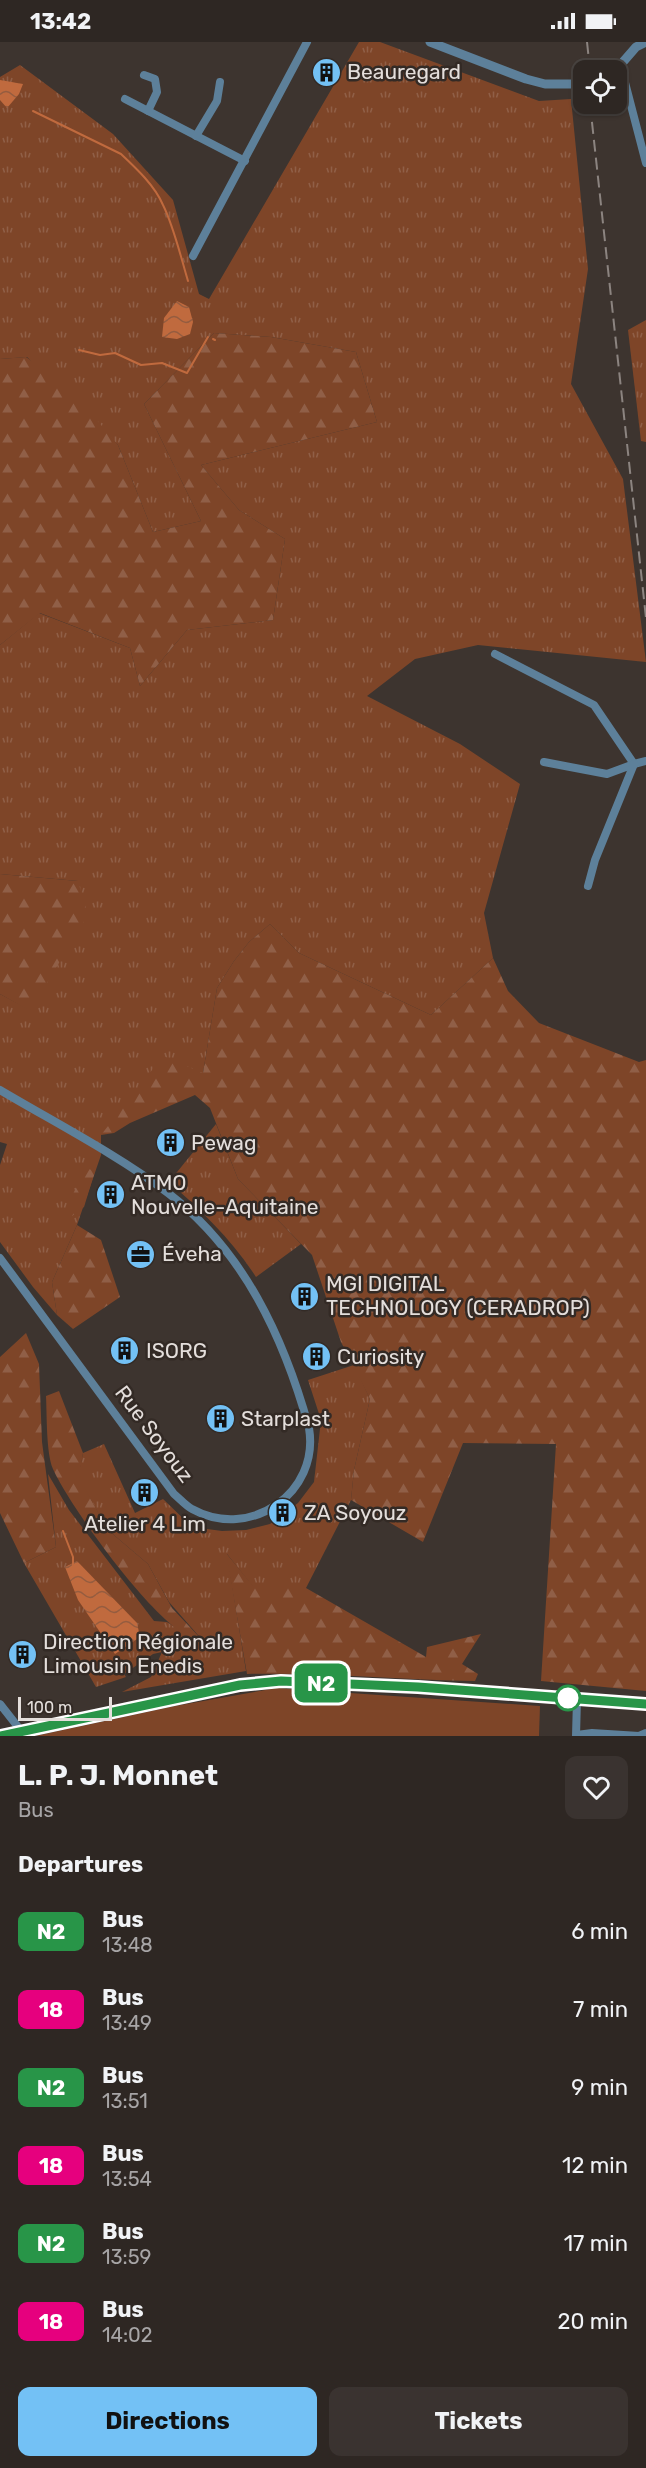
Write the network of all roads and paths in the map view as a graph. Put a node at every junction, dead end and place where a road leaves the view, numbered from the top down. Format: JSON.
{"nodes":[{"id":1,"x":299,"y":42,"type":"edge"},
{"id":2,"x":307,"y":42,"type":"edge"},
{"id":3,"x":430,"y":42,"type":"edge"},
{"id":4,"x":646,"y":42,"type":"edge"},
{"id":5,"x":300,"y":55,"type":"junction"},
{"id":6,"x":625,"y":60,"type":"edge"},
{"id":7,"x":144,"y":75,"type":"dead end"},
{"id":8,"x":219,"y":82,"type":"dead end"},
{"id":9,"x":573,"y":84,"type":"edge"},
{"id":10,"x":125,"y":99,"type":"dead end"},
{"id":11,"x":627,"y":99,"type":"edge"},
{"id":12,"x":148,"y":111,"type":"junction"},
{"id":13,"x":196,"y":136,"type":"junction"},
{"id":14,"x":245,"y":161,"type":"junction"},
{"id":15,"x":646,"y":163,"type":"edge"},
{"id":16,"x":193,"y":256,"type":"dead end"},
{"id":17,"x":495,"y":654,"type":"dead end"},
{"id":18,"x":646,"y":761,"type":"edge"},
{"id":19,"x":544,"y":762,"type":"dead end"},
{"id":20,"x":634,"y":764,"type":"junction"},
{"id":21,"x":588,"y":886,"type":"dead end"},
{"id":22,"x":0,"y":1090,"type":"edge"},
{"id":23,"x":0,"y":1258,"type":"edge"},
{"id":24,"x":577,"y":1699,"type":"junction"},
{"id":25,"x":646,"y":1704,"type":"edge"},
{"id":26,"x":0,"y":1705,"type":"edge"},
{"id":27,"x":22,"y":1732,"type":"junction"},
{"id":28,"x":646,"y":1733,"type":"edge"},
{"id":29,"x":598,"y":1735,"type":"edge"},
{"id":30,"x":0,"y":1736,"type":"edge"},
{"id":31,"x":577,"y":1736,"type":"edge"}],
"edges":[{"from":1,"to":5,"type":"street"},
{"from":2,"to":5,"type":"street"},
{"from":3,"to":9,"type":"street"},
{"from":4,"to":6,"type":"street"},
{"from":5,"to":14,"type":"street"},
{"from":7,"to":12,"type":"street"},
{"from":8,"to":13,"type":"street"},
{"from":10,"to":12,"type":"street"},
{"from":11,"to":15,"type":"street"},
{"from":12,"to":13,"type":"street"},
{"from":13,"to":14,"type":"street"},
{"from":14,"to":16,"type":"street"},
{"from":17,"to":20,"type":"street"},
{"from":18,"to":20,"type":"street"},
{"from":19,"to":20,"type":"street"},
{"from":20,"to":21,"type":"street"},
{"from":22,"to":23,"type":"street","name":"Rue Soyouz"},
{"from":24,"to":25,"type":"main road"},
{"from":24,"to":27,"type":"main road"},
{"from":24,"to":31,"type":"street"},
{"from":26,"to":27,"type":"street"},
{"from":27,"to":30,"type":"main road"},
{"from":28,"to":29,"type":"street"},
{"from":29,"to":31,"type":"street"}]}
